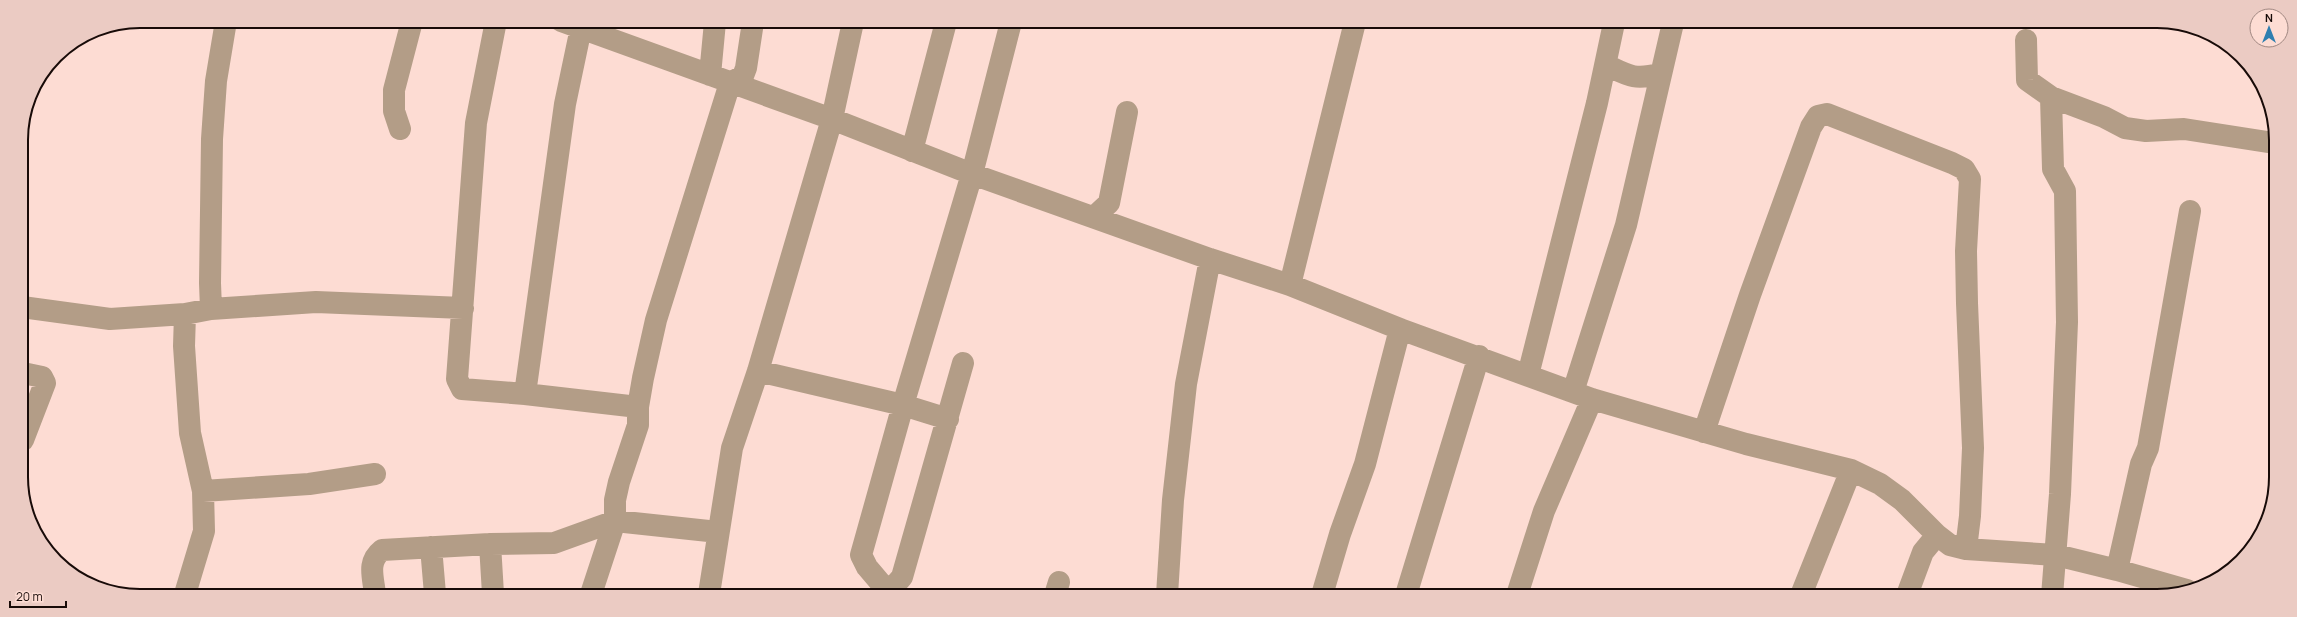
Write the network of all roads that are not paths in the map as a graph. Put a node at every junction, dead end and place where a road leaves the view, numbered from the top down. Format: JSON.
{"nodes":[{"id":1,"x":225,"y":28,"type":"edge"},
{"id":2,"x":410,"y":28,"type":"edge"},
{"id":3,"x":495,"y":28,"type":"edge"},
{"id":4,"x":571,"y":28,"type":"edge"},
{"id":5,"x":579,"y":28,"type":"edge"},
{"id":6,"x":714,"y":28,"type":"edge"},
{"id":7,"x":752,"y":28,"type":"edge"},
{"id":8,"x":852,"y":28,"type":"edge"},
{"id":9,"x":944,"y":28,"type":"edge"},
{"id":10,"x":1009,"y":28,"type":"edge"},
{"id":11,"x":1354,"y":28,"type":"edge"},
{"id":12,"x":1613,"y":28,"type":"edge"},
{"id":13,"x":1673,"y":28,"type":"edge"},
{"id":14,"x":2026,"y":40,"type":"dead end"},
{"id":15,"x":1606,"y":65,"type":"junction"},
{"id":16,"x":1660,"y":74,"type":"junction"},
{"id":17,"x":710,"y":75,"type":"junction"},
{"id":18,"x":730,"y":83,"type":"junction"},
{"id":19,"x":2051,"y":97,"type":"junction"},
{"id":20,"x":1127,"y":112,"type":"dead end"},
{"id":21,"x":832,"y":119,"type":"junction"},
{"id":22,"x":400,"y":129,"type":"dead end"},
{"id":23,"x":2269,"y":142,"type":"edge"},
{"id":24,"x":912,"y":151,"type":"junction"},
{"id":25,"x":972,"y":174,"type":"junction"},
{"id":26,"x":2190,"y":211,"type":"dead end"},
{"id":27,"x":1094,"y":216,"type":"junction"},
{"id":28,"x":1210,"y":259,"type":"junction"},
{"id":29,"x":1290,"y":285,"type":"junction"},
{"id":30,"x":28,"y":308,"type":"edge"},
{"id":31,"x":463,"y":308,"type":"junction"},
{"id":32,"x":211,"y":309,"type":"junction"},
{"id":33,"x":185,"y":314,"type":"junction"},
{"id":34,"x":1400,"y":329,"type":"junction"},
{"id":35,"x":1479,"y":356,"type":"junction"},
{"id":36,"x":963,"y":363,"type":"dead end"},
{"id":37,"x":758,"y":372,"type":"junction"},
{"id":38,"x":28,"y":373,"type":"edge"},
{"id":39,"x":1528,"y":375,"type":"junction"},
{"id":40,"x":524,"y":394,"type":"junction"},
{"id":41,"x":1582,"y":395,"type":"junction"},
{"id":42,"x":903,"y":405,"type":"junction"},
{"id":43,"x":638,"y":408,"type":"junction"},
{"id":44,"x":948,"y":419,"type":"junction"},
{"id":45,"x":28,"y":427,"type":"edge"},
{"id":46,"x":1704,"y":432,"type":"junction"},
{"id":47,"x":1852,"y":470,"type":"junction"},
{"id":48,"x":375,"y":474,"type":"dead end"},
{"id":49,"x":203,"y":491,"type":"junction"},
{"id":50,"x":615,"y":521,"type":"junction"},
{"id":51,"x":718,"y":532,"type":"junction"},
{"id":52,"x":1937,"y":535,"type":"junction"},
{"id":53,"x":490,"y":544,"type":"junction"},
{"id":54,"x":431,"y":548,"type":"junction"},
{"id":55,"x":1966,"y":549,"type":"junction"},
{"id":56,"x":2056,"y":555,"type":"junction"},
{"id":57,"x":2116,"y":570,"type":"junction"},
{"id":58,"x":2177,"y":587,"type":"edge"},
{"id":59,"x":187,"y":589,"type":"edge"},
{"id":60,"x":374,"y":589,"type":"edge"},
{"id":61,"x":435,"y":589,"type":"edge"},
{"id":62,"x":493,"y":589,"type":"edge"},
{"id":63,"x":593,"y":589,"type":"edge"},
{"id":64,"x":710,"y":589,"type":"edge"},
{"id":65,"x":884,"y":589,"type":"edge"},
{"id":66,"x":892,"y":589,"type":"edge"},
{"id":67,"x":1167,"y":589,"type":"edge"},
{"id":68,"x":1324,"y":589,"type":"edge"},
{"id":69,"x":1408,"y":589,"type":"edge"},
{"id":70,"x":1519,"y":589,"type":"edge"},
{"id":71,"x":1803,"y":589,"type":"edge"},
{"id":72,"x":1910,"y":589,"type":"edge"},
{"id":73,"x":2053,"y":589,"type":"edge"}],
"edges":[{"from":1,"to":32,"type":"street"},
{"from":2,"to":22,"type":"street"},
{"from":3,"to":31,"type":"street"},
{"from":4,"to":40,"type":"street"},
{"from":5,"to":17,"type":"street"},
{"from":6,"to":17,"type":"street"},
{"from":7,"to":18,"type":"street"},
{"from":8,"to":21,"type":"street"},
{"from":9,"to":24,"type":"street"},
{"from":10,"to":25,"type":"street"},
{"from":11,"to":29,"type":"street"},
{"from":12,"to":15,"type":"street"},
{"from":13,"to":16,"type":"street"},
{"from":14,"to":19,"type":"street"},
{"from":15,"to":16,"type":"street"},
{"from":15,"to":39,"type":"street"},
{"from":16,"to":41,"type":"street"},
{"from":17,"to":18,"type":"street"},
{"from":18,"to":21,"type":"street"},
{"from":18,"to":43,"type":"street"},
{"from":19,"to":23,"type":"street"},
{"from":19,"to":56,"type":"street"},
{"from":20,"to":27,"type":"street"},
{"from":21,"to":24,"type":"street"},
{"from":21,"to":37,"type":"street"},
{"from":24,"to":25,"type":"street"},
{"from":25,"to":27,"type":"street"},
{"from":25,"to":42,"type":"street"},
{"from":26,"to":57,"type":"street"},
{"from":27,"to":28,"type":"street"},
{"from":28,"to":29,"type":"street"},
{"from":28,"to":67,"type":"street"},
{"from":29,"to":34,"type":"street"},
{"from":30,"to":33,"type":"street"},
{"from":31,"to":32,"type":"street"},
{"from":31,"to":40,"type":"street"},
{"from":32,"to":33,"type":"street"},
{"from":33,"to":49,"type":"street"},
{"from":34,"to":35,"type":"street"},
{"from":34,"to":68,"type":"street"},
{"from":35,"to":39,"type":"street"},
{"from":35,"to":69,"type":"street"},
{"from":36,"to":44,"type":"street"},
{"from":37,"to":42,"type":"street"},
{"from":37,"to":51,"type":"street"},
{"from":38,"to":45,"type":"street"},
{"from":39,"to":41,"type":"street"},
{"from":40,"to":43,"type":"street"},
{"from":41,"to":46,"type":"street"},
{"from":41,"to":70,"type":"street"},
{"from":42,"to":44,"type":"street"},
{"from":42,"to":65,"type":"street"},
{"from":43,"to":50,"type":"street"},
{"from":44,"to":66,"type":"street"},
{"from":46,"to":47,"type":"street"},
{"from":46,"to":55,"type":"street"},
{"from":47,"to":52,"type":"street"},
{"from":47,"to":71,"type":"street"},
{"from":48,"to":49,"type":"street"},
{"from":49,"to":59,"type":"street"},
{"from":50,"to":51,"type":"street"},
{"from":50,"to":53,"type":"street"},
{"from":50,"to":63,"type":"street"},
{"from":51,"to":64,"type":"street"},
{"from":52,"to":55,"type":"street"},
{"from":52,"to":72,"type":"street"},
{"from":53,"to":54,"type":"street"},
{"from":53,"to":62,"type":"street"},
{"from":54,"to":60,"type":"street"},
{"from":54,"to":61,"type":"street"},
{"from":55,"to":56,"type":"street"},
{"from":56,"to":57,"type":"street"},
{"from":56,"to":73,"type":"street"},
{"from":57,"to":58,"type":"street"}]}
